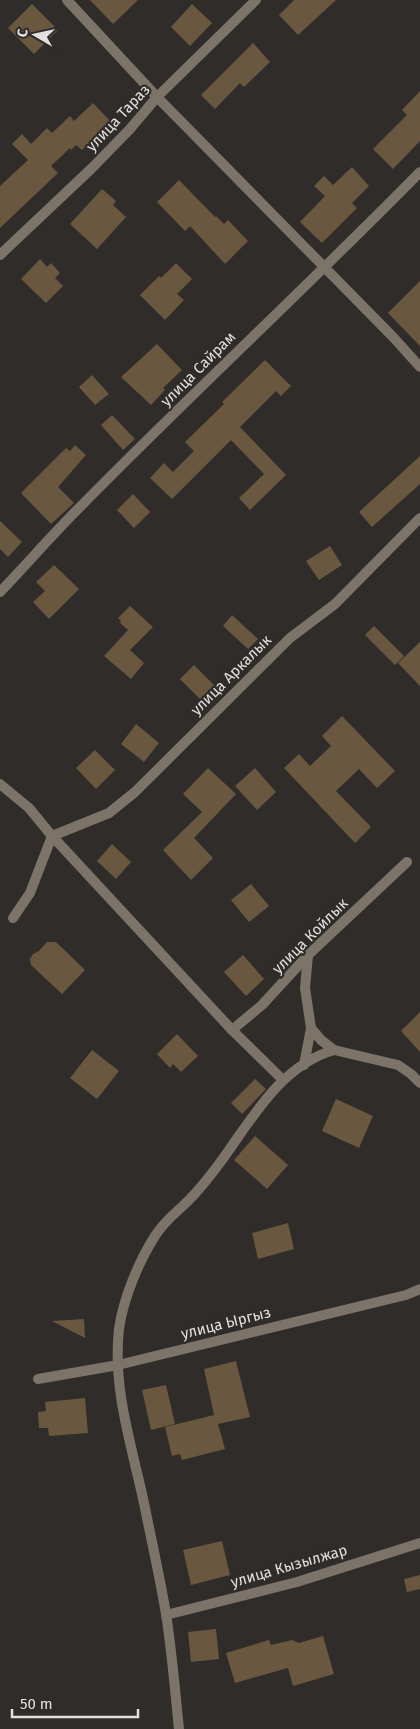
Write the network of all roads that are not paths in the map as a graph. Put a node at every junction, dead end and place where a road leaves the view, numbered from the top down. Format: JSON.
{"nodes":[{"id":1,"x":67,"y":0,"type":"edge"},
{"id":2,"x":256,"y":0,"type":"edge"},
{"id":3,"x":157,"y":97,"type":"junction"},
{"id":4,"x":420,"y":172,"type":"edge"},
{"id":5,"x":0,"y":255,"type":"edge"},
{"id":6,"x":324,"y":268,"type":"junction"},
{"id":7,"x":420,"y":366,"type":"edge"},
{"id":8,"x":420,"y":518,"type":"edge"},
{"id":9,"x":0,"y":592,"type":"edge"},
{"id":10,"x":0,"y":784,"type":"edge"},
{"id":11,"x":52,"y":836,"type":"junction"},
{"id":12,"x":407,"y":862,"type":"dead end"},
{"id":13,"x":13,"y":918,"type":"dead end"},
{"id":14,"x":308,"y":955,"type":"junction"},
{"id":15,"x":311,"y":1028,"type":"junction"},
{"id":16,"x":232,"y":1030,"type":"junction"},
{"id":17,"x":334,"y":1050,"type":"junction"},
{"id":18,"x":304,"y":1064,"type":"junction"},
{"id":19,"x":283,"y":1080,"type":"junction"},
{"id":20,"x":420,"y":1083,"type":"edge"},
{"id":21,"x":420,"y":1289,"type":"edge"},
{"id":22,"x":118,"y":1365,"type":"junction"},
{"id":23,"x":38,"y":1379,"type":"dead end"},
{"id":24,"x":420,"y":1543,"type":"edge"},
{"id":25,"x":166,"y":1615,"type":"junction"},
{"id":26,"x":179,"y":1729,"type":"edge"}],
"edges":[{"from":1,"to":3,"type":"street"},
{"from":2,"to":3,"type":"street","name":"улица Тараз"},
{"from":3,"to":5,"type":"street","name":"улица Тараз"},
{"from":3,"to":6,"type":"street"},
{"from":4,"to":6,"type":"street","name":"улица Сайрам"},
{"from":6,"to":7,"type":"street"},
{"from":6,"to":9,"type":"street","name":"улица Сайрам"},
{"from":8,"to":11,"type":"street","name":"улица Аркалык"},
{"from":10,"to":11,"type":"street"},
{"from":11,"to":13,"type":"street"},
{"from":11,"to":16,"type":"street"},
{"from":12,"to":14,"type":"street","name":"улица Койлык"},
{"from":14,"to":15,"type":"street"},
{"from":14,"to":16,"type":"street","name":"улица Койлык"},
{"from":15,"to":17,"type":"street"},
{"from":15,"to":18,"type":"street"},
{"from":16,"to":19,"type":"street"},
{"from":17,"to":18,"type":"street"},
{"from":17,"to":20,"type":"street"},
{"from":18,"to":19,"type":"street"},
{"from":19,"to":22,"type":"street"},
{"from":21,"to":22,"type":"street","name":"улица Ыргыз"},
{"from":22,"to":23,"type":"street","name":"улица Ыргыз"},
{"from":22,"to":25,"type":"street"},
{"from":24,"to":25,"type":"street","name":"улица Кызылжар"},
{"from":25,"to":26,"type":"street"}]}
